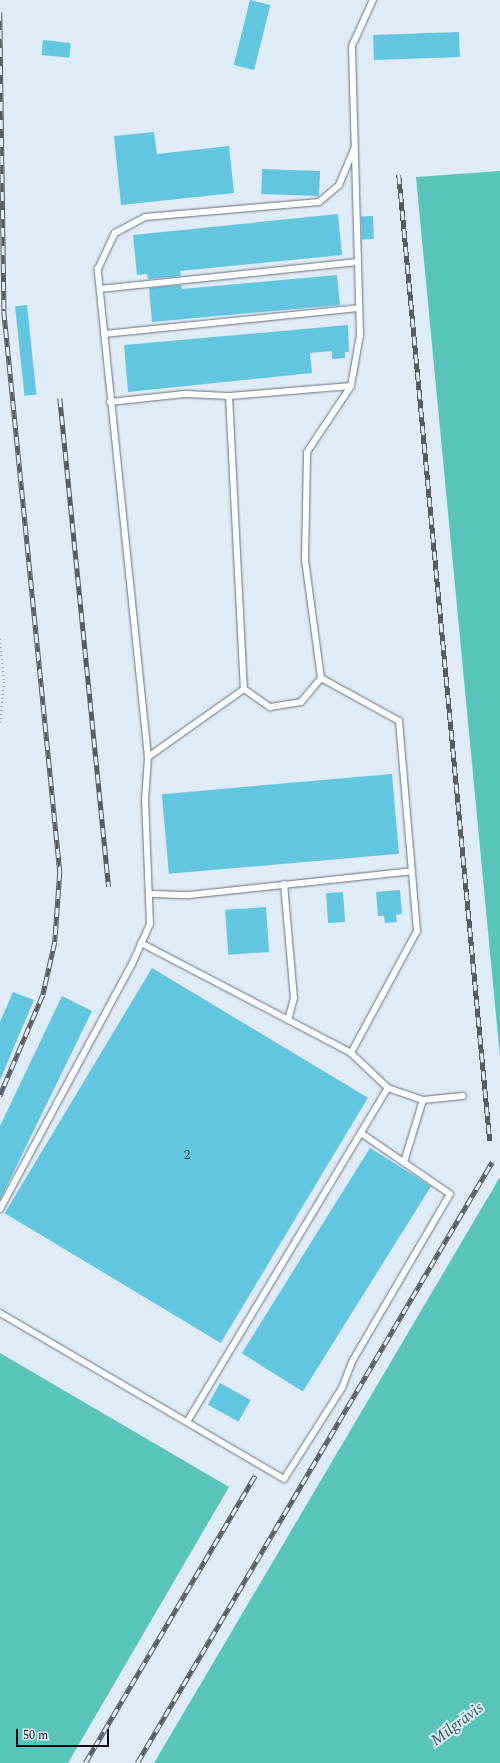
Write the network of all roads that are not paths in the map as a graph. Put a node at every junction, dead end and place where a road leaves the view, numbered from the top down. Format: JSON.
{"nodes":[{"id":1,"x":373,"y":0,"type":"edge"},
{"id":2,"x":355,"y":147,"type":"junction"},
{"id":3,"x":358,"y":262,"type":"junction"},
{"id":4,"x":100,"y":289,"type":"junction"},
{"id":5,"x":359,"y":308,"type":"junction"},
{"id":6,"x":104,"y":334,"type":"junction"},
{"id":7,"x":351,"y":386,"type":"junction"},
{"id":8,"x":229,"y":396,"type":"junction"},
{"id":9,"x":110,"y":402,"type":"junction"},
{"id":10,"x":321,"y":678,"type":"junction"},
{"id":11,"x":244,"y":689,"type":"junction"},
{"id":12,"x":148,"y":757,"type":"junction"},
{"id":13,"x":412,"y":871,"type":"junction"},
{"id":14,"x":284,"y":884,"type":"junction"},
{"id":15,"x":151,"y":894,"type":"junction"},
{"id":16,"x":141,"y":943,"type":"junction"},
{"id":17,"x":288,"y":1020,"type":"junction"},
{"id":18,"x":351,"y":1053,"type":"junction"},
{"id":19,"x":388,"y":1088,"type":"junction"},
{"id":20,"x":463,"y":1096,"type":"dead end"},
{"id":21,"x":423,"y":1100,"type":"junction"},
{"id":22,"x":361,"y":1133,"type":"junction"},
{"id":23,"x":404,"y":1162,"type":"junction"},
{"id":24,"x":0,"y":1209,"type":"edge"},
{"id":25,"x":0,"y":1313,"type":"edge"},
{"id":26,"x":187,"y":1422,"type":"junction"}],
"edges":[{"from":1,"to":2,"type":"lane"},
{"from":2,"to":3,"type":"lane"},
{"from":2,"to":4,"type":"lane"},
{"from":3,"to":4,"type":"lane"},
{"from":3,"to":5,"type":"lane"},
{"from":4,"to":6,"type":"lane"},
{"from":5,"to":6,"type":"lane"},
{"from":5,"to":7,"type":"lane"},
{"from":6,"to":9,"type":"lane"},
{"from":7,"to":8,"type":"lane"},
{"from":7,"to":10,"type":"lane"},
{"from":8,"to":9,"type":"lane"},
{"from":8,"to":11,"type":"lane"},
{"from":9,"to":12,"type":"lane"},
{"from":10,"to":11,"type":"lane"},
{"from":10,"to":13,"type":"lane"},
{"from":11,"to":12,"type":"lane"},
{"from":12,"to":15,"type":"lane"},
{"from":13,"to":14,"type":"lane"},
{"from":13,"to":18,"type":"lane"},
{"from":14,"to":15,"type":"lane"},
{"from":14,"to":17,"type":"lane"},
{"from":15,"to":16,"type":"lane"},
{"from":16,"to":17,"type":"lane"},
{"from":16,"to":24,"type":"lane"},
{"from":17,"to":18,"type":"lane"},
{"from":18,"to":19,"type":"lane"},
{"from":19,"to":21,"type":"lane"},
{"from":19,"to":22,"type":"lane"},
{"from":20,"to":21,"type":"lane"},
{"from":21,"to":23,"type":"lane"},
{"from":22,"to":23,"type":"lane"},
{"from":22,"to":26,"type":"lane"},
{"from":23,"to":26,"type":"lane"},
{"from":25,"to":26,"type":"lane"}]}
